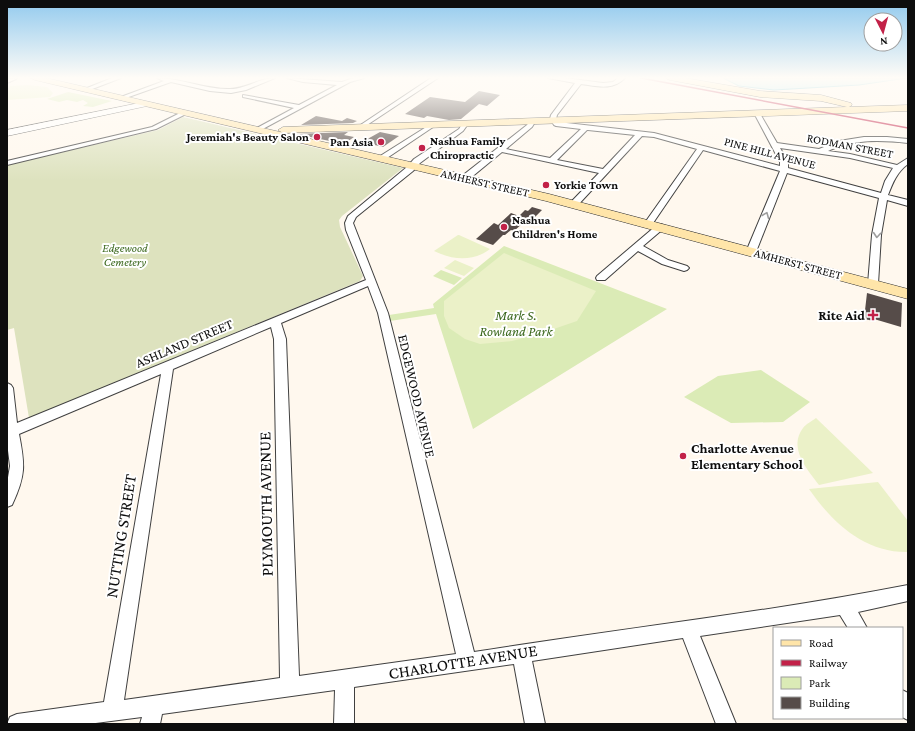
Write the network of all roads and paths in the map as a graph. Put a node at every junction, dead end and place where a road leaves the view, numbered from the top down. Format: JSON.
{"nodes":[{"id":1,"x":106,"y":112,"type":"edge"},
{"id":2,"x":180,"y":112,"type":"edge"},
{"id":3,"x":290,"y":112,"type":"edge"},
{"id":4,"x":382,"y":112,"type":"edge"},
{"id":5,"x":557,"y":112,"type":"edge"},
{"id":6,"x":771,"y":112,"type":"edge"},
{"id":7,"x":184,"y":113,"type":"junction"},
{"id":8,"x":757,"y":113,"type":"junction"},
{"id":9,"x":554,"y":121,"type":"junction"},
{"id":10,"x":532,"y":122,"type":"junction"},
{"id":11,"x":465,"y":124,"type":"junction"},
{"id":12,"x":433,"y":125,"type":"junction"},
{"id":13,"x":585,"y":127,"type":"junction"},
{"id":14,"x":358,"y":128,"type":"junction"},
{"id":15,"x":257,"y":130,"type":"junction"},
{"id":16,"x":641,"y":132,"type":"junction"},
{"id":17,"x":7,"y":133,"type":"edge"},
{"id":18,"x":271,"y":134,"type":"junction"},
{"id":19,"x":908,"y":141,"type":"edge"},
{"id":20,"x":775,"y":144,"type":"junction"},
{"id":21,"x":702,"y":147,"type":"junction"},
{"id":22,"x":501,"y":150,"type":"junction"},
{"id":23,"x":821,"y":151,"type":"junction"},
{"id":24,"x":381,"y":158,"type":"junction"},
{"id":25,"x":551,"y":160,"type":"junction"},
{"id":26,"x":908,"y":160,"type":"edge"},
{"id":27,"x":7,"y":163,"type":"edge"},
{"id":28,"x":412,"y":166,"type":"junction"},
{"id":29,"x":897,"y":166,"type":"junction"},
{"id":30,"x":784,"y":170,"type":"junction"},
{"id":31,"x":605,"y":172,"type":"junction"},
{"id":32,"x":465,"y":178,"type":"junction"},
{"id":33,"x":883,"y":196,"type":"junction"},
{"id":34,"x":908,"y":203,"type":"edge"},
{"id":35,"x":574,"y":204,"type":"junction"},
{"id":36,"x":654,"y":226,"type":"junction"},
{"id":37,"x":637,"y":247,"type":"junction"},
{"id":38,"x":751,"y":252,"type":"junction"},
{"id":39,"x":684,"y":268,"type":"dead end"},
{"id":40,"x":601,"y":278,"type":"dead end"},
{"id":41,"x":372,"y":280,"type":"junction"},
{"id":42,"x":873,"y":284,"type":"junction"},
{"id":43,"x":908,"y":294,"type":"edge"},
{"id":44,"x":275,"y":321,"type":"junction"},
{"id":45,"x":167,"y":367,"type":"junction"},
{"id":46,"x":7,"y":388,"type":"edge"},
{"id":47,"x":9,"y":432,"type":"edge"},
{"id":48,"x":7,"y":500,"type":"edge"},
{"id":49,"x":908,"y":593,"type":"edge"},
{"id":50,"x":844,"y":606,"type":"junction"},
{"id":51,"x":857,"y":627,"type":"edge"},
{"id":52,"x":688,"y":628,"type":"junction"},
{"id":53,"x":521,"y":653,"type":"junction"},
{"id":54,"x":467,"y":662,"type":"junction"},
{"id":55,"x":345,"y":679,"type":"junction"},
{"id":56,"x":290,"y":686,"type":"junction"},
{"id":57,"x":154,"y":705,"type":"junction"},
{"id":58,"x":112,"y":711,"type":"junction"},
{"id":59,"x":17,"y":724,"type":"edge"},
{"id":60,"x":150,"y":724,"type":"edge"},
{"id":61,"x":344,"y":724,"type":"edge"},
{"id":62,"x":535,"y":724,"type":"edge"},
{"id":63,"x":726,"y":724,"type":"edge"}],
"edges":[{"from":1,"to":17,"type":"street"},
{"from":2,"to":7,"type":"main road","name":"AMHERST STREET"},
{"from":3,"to":15,"type":"street"},
{"from":4,"to":14,"type":"street"},
{"from":5,"to":9,"type":"street"},
{"from":6,"to":8,"type":"main road"},
{"from":7,"to":15,"type":"main road","name":"AMHERST STREET"},
{"from":7,"to":27,"type":"street"},
{"from":8,"to":9,"type":"main road"},
{"from":8,"to":20,"type":"street"},
{"from":9,"to":10,"type":"main road"},
{"from":9,"to":13,"type":"street","name":"PINE HILL AVENUE"},
{"from":10,"to":11,"type":"main road"},
{"from":10,"to":22,"type":"street"},
{"from":11,"to":12,"type":"main road"},
{"from":11,"to":28,"type":"street"},
{"from":12,"to":14,"type":"main road"},
{"from":12,"to":24,"type":"street"},
{"from":13,"to":16,"type":"street","name":"PINE HILL AVENUE"},
{"from":13,"to":25,"type":"street"},
{"from":14,"to":18,"type":"main road"},
{"from":15,"to":18,"type":"main road","name":"AMHERST STREET"},
{"from":16,"to":21,"type":"street","name":"PINE HILL AVENUE"},
{"from":16,"to":31,"type":"street"},
{"from":18,"to":24,"type":"main road","name":"AMHERST STREET"},
{"from":19,"to":23,"type":"street"},
{"from":20,"to":23,"type":"street","name":"RODMAN STREET"},
{"from":20,"to":30,"type":"street"},
{"from":21,"to":30,"type":"street","name":"PINE HILL AVENUE"},
{"from":21,"to":36,"type":"street"},
{"from":22,"to":25,"type":"street"},
{"from":22,"to":32,"type":"street"},
{"from":23,"to":29,"type":"street","name":"RODMAN STREET"},
{"from":24,"to":28,"type":"main road","name":"AMHERST STREET"},
{"from":25,"to":31,"type":"street"},
{"from":26,"to":29,"type":"street"},
{"from":28,"to":32,"type":"main road","name":"AMHERST STREET"},
{"from":28,"to":41,"type":"street","name":"EDGEWOOD AVENUE"},
{"from":29,"to":33,"type":"street"},
{"from":30,"to":33,"type":"street","name":"PINE HILL AVENUE"},
{"from":38,"to":30,"type":"street","one_way":true},
{"from":31,"to":35,"type":"street"},
{"from":32,"to":35,"type":"main road","name":"AMHERST STREET"},
{"from":33,"to":34,"type":"street","name":"PINE HILL AVENUE"},
{"from":33,"to":42,"type":"street","one_way":true},
{"from":35,"to":36,"type":"main road","name":"AMHERST STREET"},
{"from":36,"to":37,"type":"street"},
{"from":36,"to":38,"type":"main road","name":"AMHERST STREET"},
{"from":37,"to":39,"type":"street"},
{"from":37,"to":40,"type":"street"},
{"from":38,"to":42,"type":"main road","name":"AMHERST STREET"},
{"from":41,"to":44,"type":"street","name":"ASHLAND STREET"},
{"from":41,"to":54,"type":"street","name":"EDGEWOOD AVENUE"},
{"from":42,"to":43,"type":"main road","name":"AMHERST STREET"},
{"from":44,"to":45,"type":"street","name":"ASHLAND STREET"},
{"from":44,"to":56,"type":"street","name":"PLYMOUTH AVENUE"},
{"from":45,"to":47,"type":"street","name":"ASHLAND STREET"},
{"from":45,"to":58,"type":"street","name":"NUTTING STREET"},
{"from":46,"to":47,"type":"street"},
{"from":47,"to":48,"type":"street"},
{"from":49,"to":50,"type":"street","name":"CHARLOTTE AVENUE"},
{"from":50,"to":51,"type":"street"},
{"from":50,"to":52,"type":"street","name":"CHARLOTTE AVENUE"},
{"from":52,"to":53,"type":"street","name":"CHARLOTTE AVENUE"},
{"from":52,"to":63,"type":"street"},
{"from":53,"to":54,"type":"street","name":"CHARLOTTE AVENUE"},
{"from":53,"to":62,"type":"street"},
{"from":54,"to":55,"type":"street","name":"CHARLOTTE AVENUE"},
{"from":55,"to":56,"type":"street","name":"CHARLOTTE AVENUE"},
{"from":55,"to":61,"type":"street"},
{"from":56,"to":57,"type":"street","name":"CHARLOTTE AVENUE"},
{"from":57,"to":58,"type":"street","name":"CHARLOTTE AVENUE"},
{"from":57,"to":60,"type":"street"},
{"from":58,"to":59,"type":"street","name":"CHARLOTTE AVENUE"}]}
